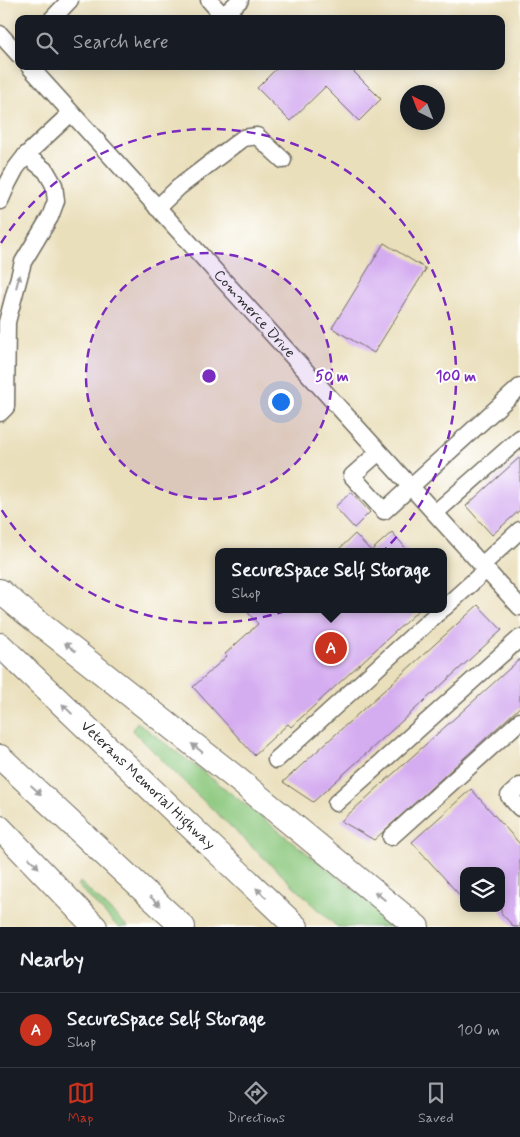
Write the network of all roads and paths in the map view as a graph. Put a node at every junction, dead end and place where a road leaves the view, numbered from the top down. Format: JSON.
{"nodes":[{"id":1,"x":70,"y":0,"type":"edge"},
{"id":2,"x":209,"y":0,"type":"edge"},
{"id":3,"x":240,"y":0,"type":"edge"},
{"id":4,"x":56,"y":15,"type":"edge"},
{"id":5,"x":222,"y":15,"type":"edge"},
{"id":6,"x":224,"y":15,"type":"edge"},
{"id":7,"x":0,"y":34,"type":"edge"},
{"id":8,"x":15,"y":50,"type":"edge"},
{"id":9,"x":33,"y":70,"type":"edge"},
{"id":10,"x":71,"y":113,"type":"junction"},
{"id":11,"x":26,"y":155,"type":"junction"},
{"id":12,"x":283,"y":160,"type":"dead end"},
{"id":13,"x":0,"y":202,"type":"edge"},
{"id":14,"x":157,"y":208,"type":"junction"},
{"id":15,"x":520,"y":387,"type":"edge"},
{"id":16,"x":0,"y":413,"type":"edge"},
{"id":17,"x":520,"y":438,"type":"edge"},
{"id":18,"x":379,"y":452,"type":"junction"},
{"id":19,"x":411,"y":487,"type":"junction"},
{"id":20,"x":435,"y":513,"type":"junction"},
{"id":21,"x":520,"y":530,"type":"edge"},
{"id":22,"x":484,"y":567,"type":"junction"},
{"id":23,"x":0,"y":590,"type":"edge"},
{"id":24,"x":447,"y":604,"type":"edge"},
{"id":25,"x":520,"y":607,"type":"edge"},
{"id":26,"x":438,"y":613,"type":"edge"},
{"id":27,"x":520,"y":638,"type":"edge"},
{"id":28,"x":0,"y":644,"type":"edge"},
{"id":29,"x":520,"y":721,"type":"edge"},
{"id":30,"x":0,"y":757,"type":"edge"},
{"id":31,"x":276,"y":760,"type":"dead end"},
{"id":32,"x":520,"y":786,"type":"edge"},
{"id":33,"x":336,"y":803,"type":"dead end"},
{"id":34,"x":520,"y":808,"type":"edge"},
{"id":35,"x":0,"y":828,"type":"edge"},
{"id":36,"x":391,"y":838,"type":"dead end"},
{"id":37,"x":95,"y":927,"type":"edge"},
{"id":38,"x":183,"y":927,"type":"edge"},
{"id":39,"x":296,"y":927,"type":"edge"},
{"id":40,"x":417,"y":927,"type":"edge"}],
"edges":[{"from":1,"to":4,"type":"street"},
{"from":2,"to":5,"type":"street"},
{"from":3,"to":6,"type":"street"},
{"from":7,"to":8,"type":"street"},
{"from":9,"to":10,"type":"street","name":"Commerce Drive"},
{"from":10,"to":11,"type":"street"},
{"from":10,"to":14,"type":"street","name":"Commerce Drive"},
{"from":11,"to":13,"type":"street"},
{"from":16,"to":11,"type":"street","one_way":true},
{"from":12,"to":14,"type":"street"},
{"from":14,"to":18,"type":"street","name":"Commerce Drive"},
{"from":15,"to":19,"type":"street"},
{"from":17,"to":20,"type":"street"},
{"from":18,"to":19,"type":"street","name":"Commerce Drive"},
{"from":18,"to":19,"type":"street"},
{"from":19,"to":20,"type":"street","name":"Commerce Drive"},
{"from":20,"to":22,"type":"street","name":"Commerce Drive"},
{"from":21,"to":22,"type":"street"},
{"from":22,"to":24,"type":"street"},
{"from":22,"to":25,"type":"street","name":"Commerce Drive"},
{"from":40,"to":23,"type":"highway","one_way":true},
{"from":26,"to":31,"type":"street"},
{"from":27,"to":33,"type":"street"},
{"from":39,"to":28,"type":"highway","name":"Veterans Memorial Highway","one_way":true},
{"from":29,"to":36,"type":"street"},
{"from":30,"to":38,"type":"highway","one_way":true},
{"from":32,"to":34,"type":"street"},
{"from":35,"to":37,"type":"highway","one_way":true}]}
